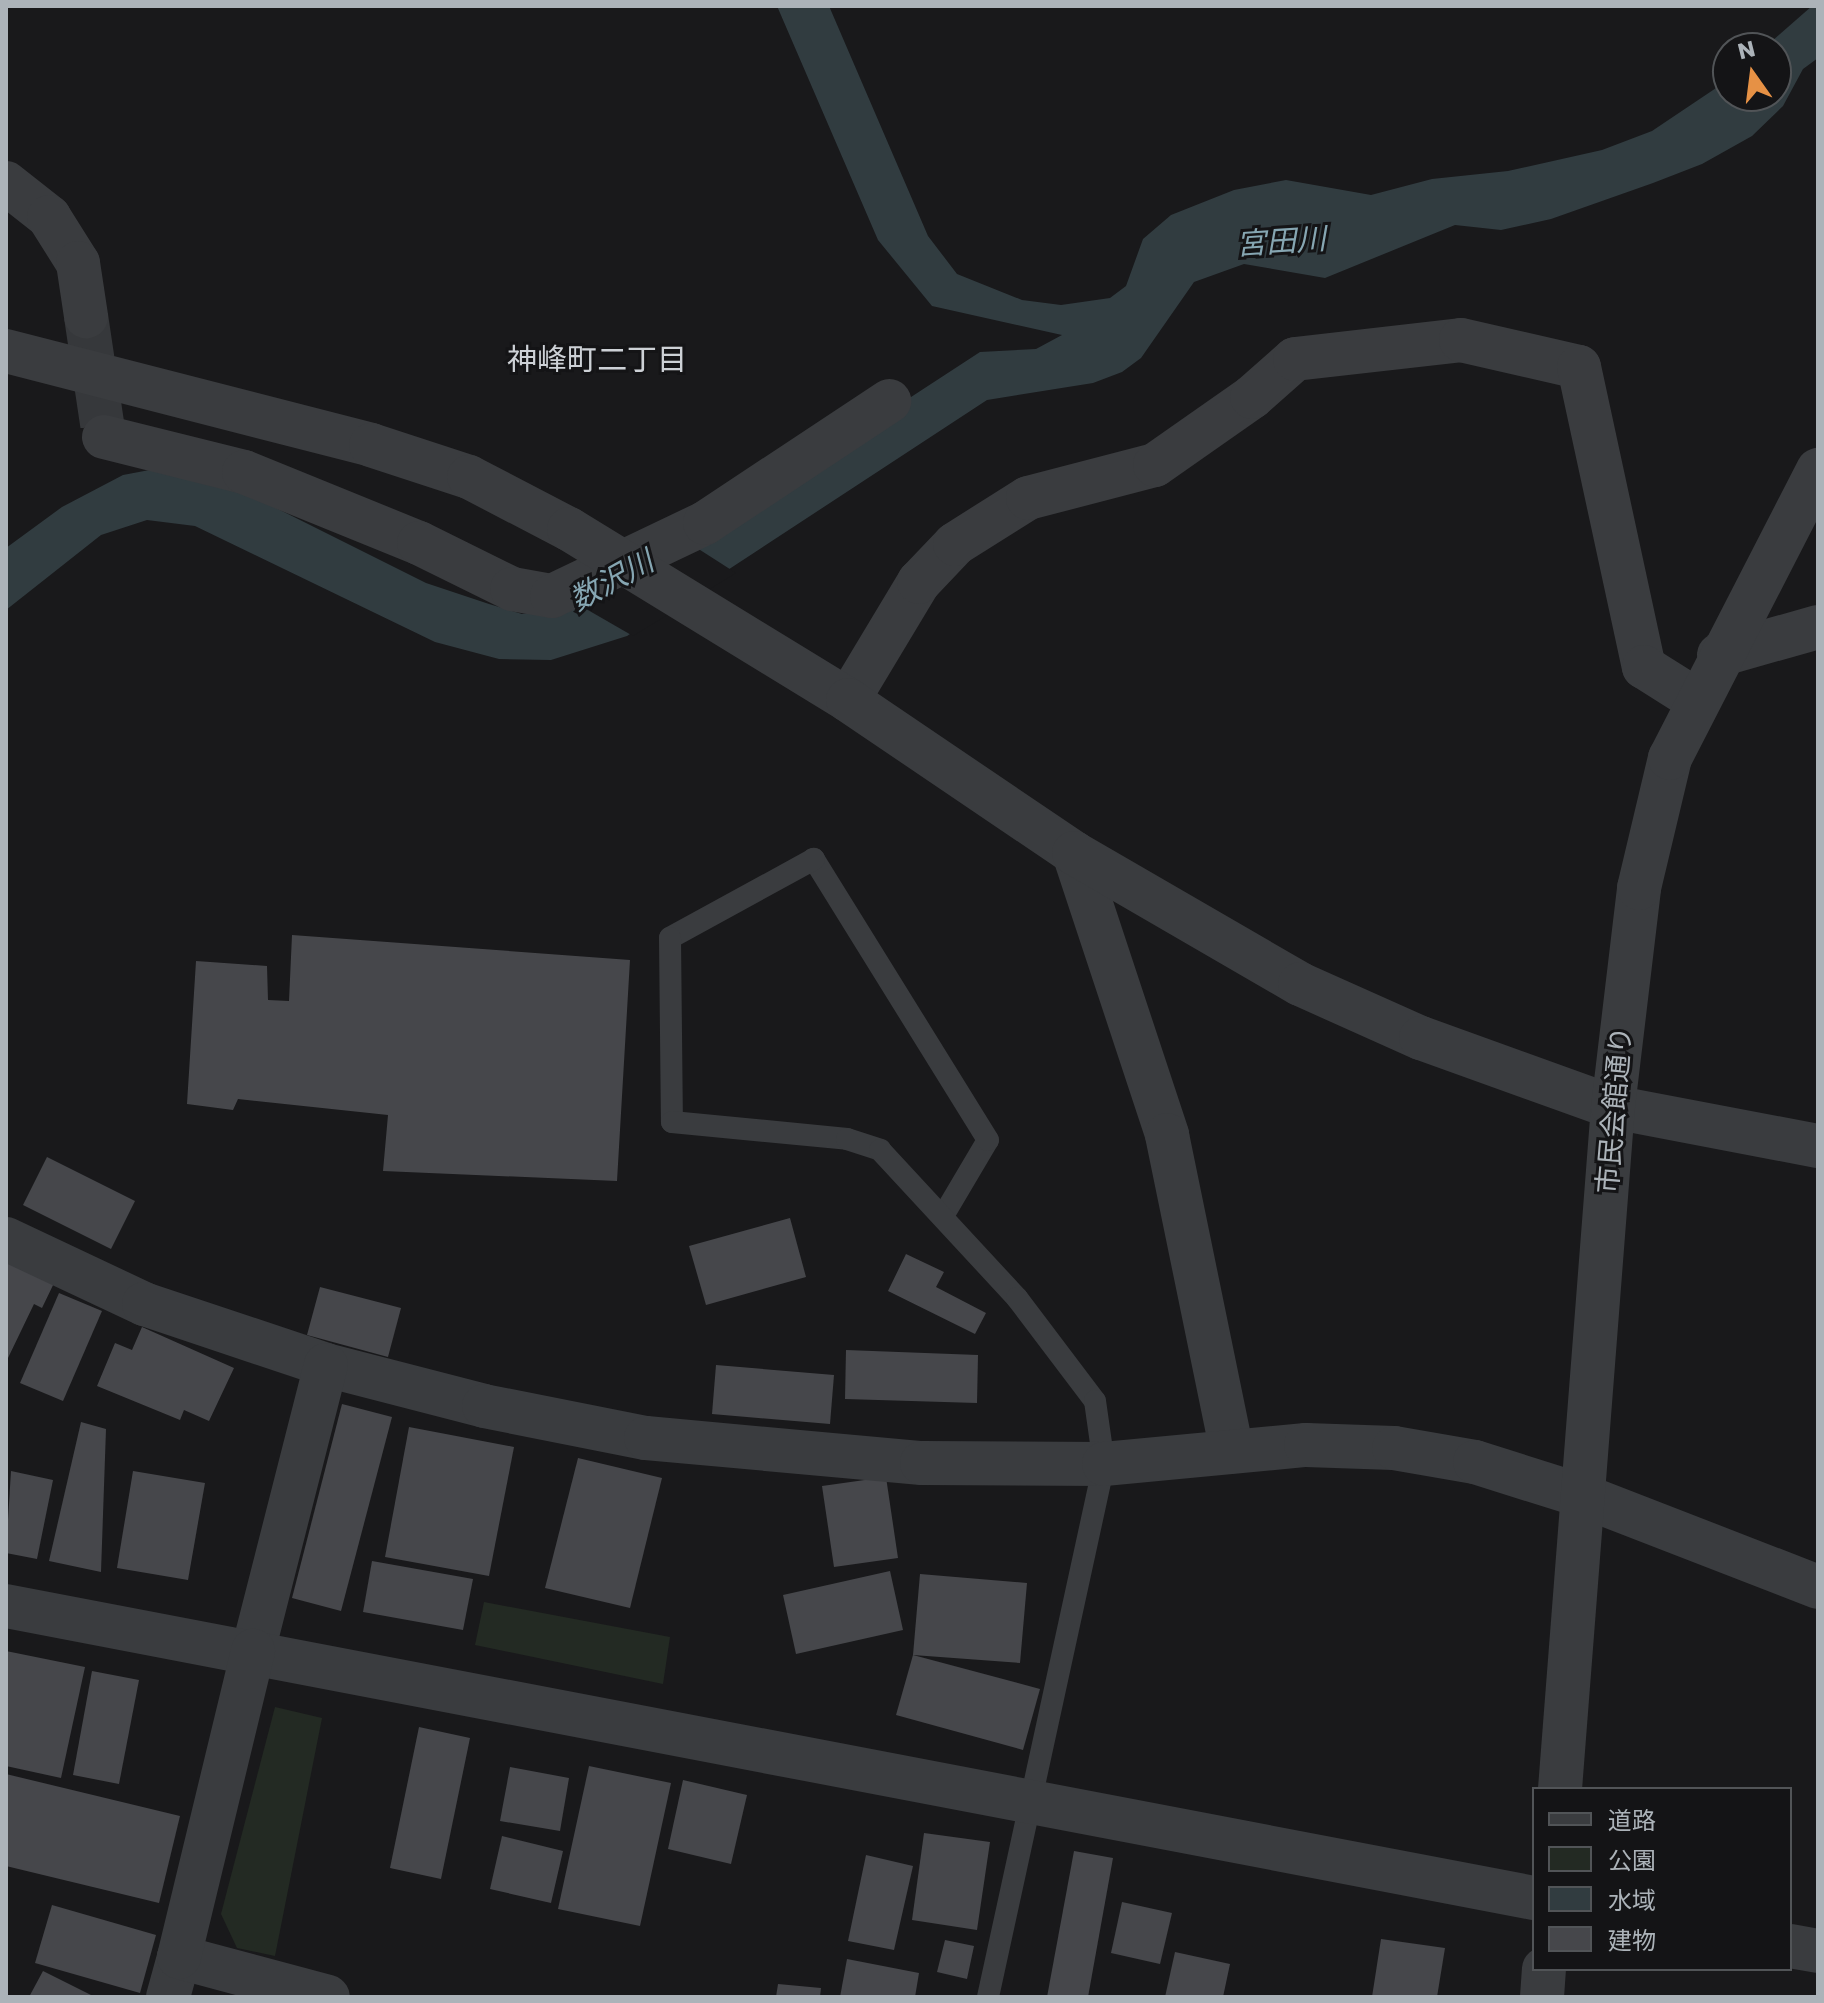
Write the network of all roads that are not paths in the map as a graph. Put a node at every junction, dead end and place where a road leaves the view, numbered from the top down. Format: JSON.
{"nodes":[{"id":1,"x":6,"y":183,"type":"edge"},
{"id":2,"x":86,"y":316,"type":"tunnel mouth"},
{"id":3,"x":6,"y":351,"type":"edge"},
{"id":4,"x":889,"y":401,"type":"dead end"},
{"id":5,"x":104,"y":437,"type":"dead end"},
{"id":6,"x":1818,"y":470,"type":"edge"},
{"id":7,"x":1818,"y":627,"type":"edge"},
{"id":8,"x":1719,"y":655,"type":"junction"},
{"id":9,"x":848,"y":700,"type":"junction"},
{"id":10,"x":1698,"y":701,"type":"junction"},
{"id":11,"x":1074,"y":853,"type":"junction"},
{"id":12,"x":1613,"y":1107,"type":"junction"},
{"id":13,"x":1818,"y":1146,"type":"edge"},
{"id":14,"x":943,"y":1216,"type":"junction"},
{"id":15,"x":6,"y":1239,"type":"edge"},
{"id":16,"x":326,"y":1365,"type":"junction"},
{"id":17,"x":1232,"y":1451,"type":"junction"},
{"id":18,"x":1104,"y":1464,"type":"junction"},
{"id":19,"x":1586,"y":1497,"type":"junction"},
{"id":20,"x":1818,"y":1587,"type":"edge"},
{"id":21,"x":6,"y":1606,"type":"edge"},
{"id":22,"x":253,"y":1651,"type":"junction"},
{"id":23,"x":1560,"y":1787,"type":"edge"},
{"id":24,"x":1032,"y":1802,"type":"junction"},
{"id":25,"x":1532,"y":1898,"type":"edge"},
{"id":26,"x":1792,"y":1946,"type":"edge"},
{"id":27,"x":1818,"y":1951,"type":"edge"},
{"id":28,"x":1544,"y":1971,"type":"edge"},
{"id":29,"x":174,"y":1977,"type":"edge"},
{"id":30,"x":328,"y":1997,"type":"edge"},
{"id":31,"x":988,"y":1997,"type":"edge"},
{"id":32,"x":1542,"y":1997,"type":"edge"}],
"edges":[{"from":1,"to":2,"type":"street"},
{"from":3,"to":9,"type":"street"},
{"from":4,"to":5,"type":"street"},
{"from":6,"to":8,"type":"street","name":"市民会館通り"},
{"from":7,"to":8,"type":"street"},
{"from":8,"to":10,"type":"street","name":"市民会館通り"},
{"from":9,"to":10,"type":"street"},
{"from":9,"to":11,"type":"street"},
{"from":10,"to":12,"type":"street","name":"市民会館通り"},
{"from":11,"to":12,"type":"street"},
{"from":11,"to":17,"type":"street"},
{"from":12,"to":13,"type":"street"},
{"from":12,"to":19,"type":"street","name":"市民会館通り"},
{"from":14,"to":14,"type":"lane"},
{"from":14,"to":18,"type":"lane"},
{"from":15,"to":16,"type":"street"},
{"from":16,"to":18,"type":"street"},
{"from":16,"to":22,"type":"street"},
{"from":17,"to":18,"type":"street"},
{"from":17,"to":19,"type":"street"},
{"from":18,"to":24,"type":"lane"},
{"from":19,"to":20,"type":"street"},
{"from":19,"to":23,"type":"street","name":"市民会館通り"},
{"from":21,"to":22,"type":"street"},
{"from":22,"to":24,"type":"street"},
{"from":22,"to":29,"type":"street"},
{"from":24,"to":25,"type":"street"},
{"from":24,"to":31,"type":"lane"},
{"from":26,"to":27,"type":"street"},
{"from":28,"to":32,"type":"street"},
{"from":29,"to":30,"type":"street"}]}
